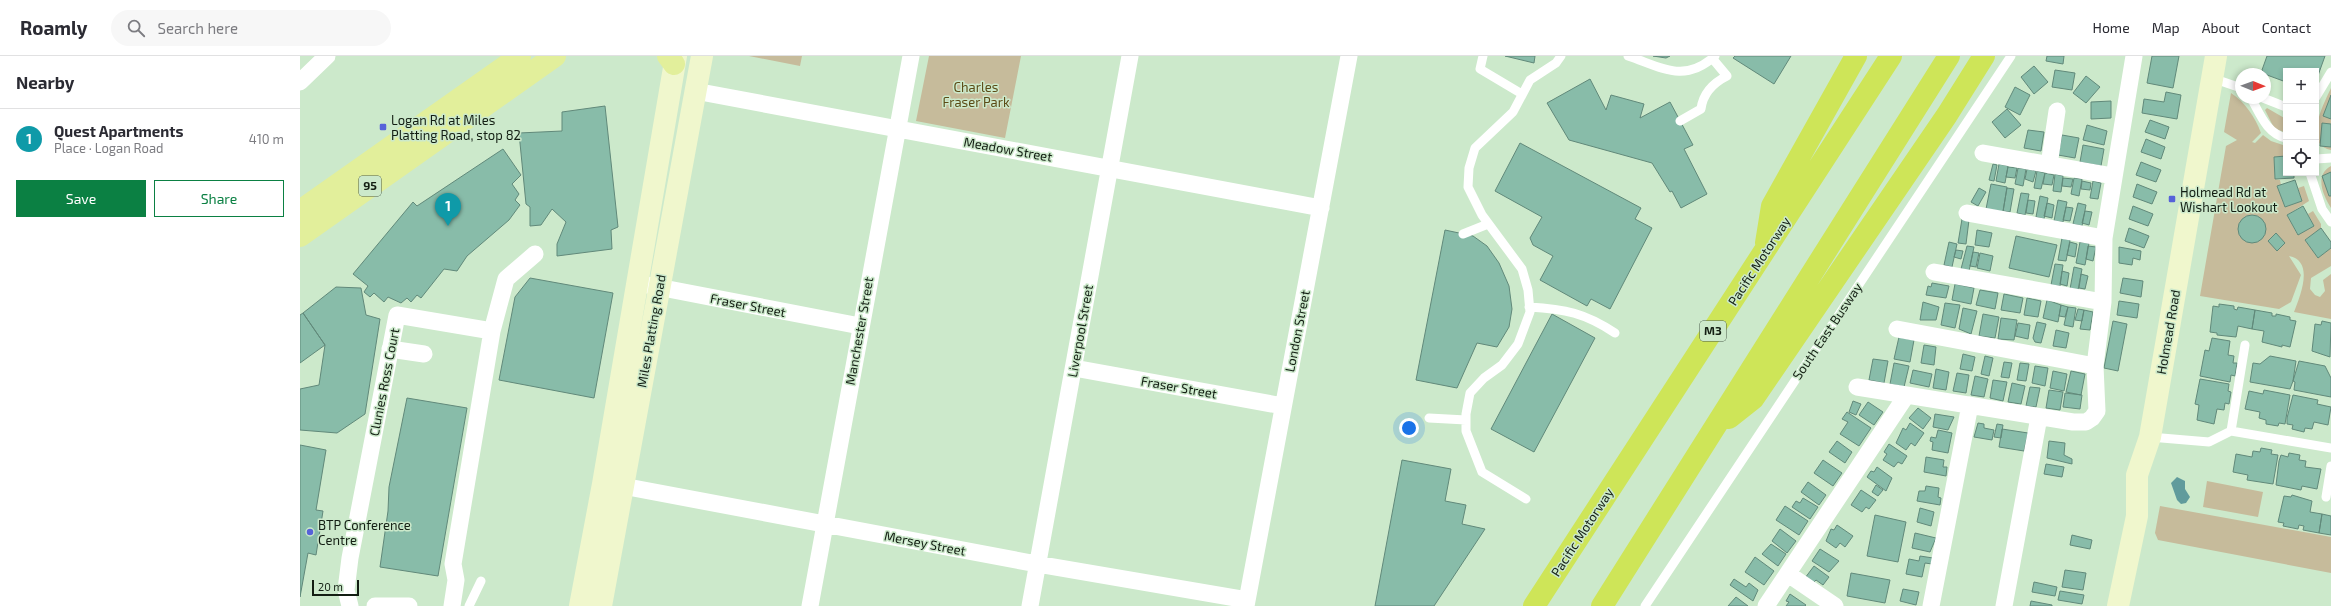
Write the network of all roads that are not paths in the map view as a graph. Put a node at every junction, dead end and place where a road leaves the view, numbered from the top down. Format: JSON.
{"nodes":[{"id":1,"x":327,"y":56,"type":"edge"},
{"id":2,"x":520,"y":56,"type":"edge"},
{"id":3,"x":556,"y":56,"type":"edge"},
{"id":4,"x":702,"y":56,"type":"edge"},
{"id":5,"x":911,"y":56,"type":"edge"},
{"id":6,"x":1130,"y":56,"type":"edge"},
{"id":7,"x":1349,"y":56,"type":"edge"},
{"id":8,"x":1483,"y":56,"type":"edge"},
{"id":9,"x":1561,"y":56,"type":"edge"},
{"id":10,"x":1628,"y":56,"type":"edge"},
{"id":11,"x":1856,"y":56,"type":"edge"},
{"id":12,"x":1891,"y":56,"type":"edge"},
{"id":13,"x":1949,"y":56,"type":"edge"},
{"id":14,"x":1984,"y":56,"type":"edge"},
{"id":15,"x":2011,"y":56,"type":"edge"},
{"id":16,"x":2134,"y":56,"type":"edge"},
{"id":17,"x":2216,"y":56,"type":"edge"},
{"id":18,"x":1714,"y":57,"type":"edge"},
{"id":19,"x":673,"y":59,"type":"edge"},
{"id":20,"x":2331,"y":72,"type":"edge"},
{"id":21,"x":2212,"y":78,"type":"junction"},
{"id":22,"x":300,"y":80,"type":"edge"},
{"id":23,"x":2235,"y":86,"type":"edge"},
{"id":24,"x":696,"y":91,"type":"junction"},
{"id":25,"x":2319,"y":92,"type":"edge"},
{"id":26,"x":1522,"y":94,"type":"junction"},
{"id":27,"x":2271,"y":101,"type":"edge"},
{"id":28,"x":2255,"y":104,"type":"edge"},
{"id":29,"x":2283,"y":106,"type":"edge"},
{"id":30,"x":2056,"y":111,"type":"dead end"},
{"id":31,"x":1680,"y":121,"type":"dead end"},
{"id":32,"x":896,"y":129,"type":"junction"},
{"id":33,"x":2283,"y":137,"type":"edge"},
{"id":34,"x":1983,"y":154,"type":"dead end"},
{"id":35,"x":2331,"y":158,"type":"edge"},
{"id":36,"x":2319,"y":159,"type":"edge"},
{"id":37,"x":2049,"y":165,"type":"junction"},
{"id":38,"x":1110,"y":168,"type":"junction"},
{"id":39,"x":2113,"y":176,"type":"junction"},
{"id":40,"x":2311,"y":176,"type":"edge"},
{"id":41,"x":1320,"y":208,"type":"junction"},
{"id":42,"x":300,"y":210,"type":"edge"},
{"id":43,"x":1968,"y":213,"type":"dead end"},
{"id":44,"x":2331,"y":222,"type":"edge"},
{"id":45,"x":1488,"y":224,"type":"junction"},
{"id":46,"x":1463,"y":234,"type":"dead end"},
{"id":47,"x":300,"y":236,"type":"edge"},
{"id":48,"x":2104,"y":238,"type":"junction"},
{"id":49,"x":1765,"y":251,"type":"junction"},
{"id":50,"x":535,"y":254,"type":"dead end"},
{"id":51,"x":1934,"y":272,"type":"dead end"},
{"id":52,"x":637,"y":283,"type":"junction"},
{"id":53,"x":659,"y":287,"type":"junction"},
{"id":54,"x":2103,"y":302,"type":"junction"},
{"id":55,"x":1529,"y":307,"type":"junction"},
{"id":56,"x":860,"y":326,"type":"junction"},
{"id":57,"x":1897,"y":329,"type":"dead end"},
{"id":58,"x":492,"y":331,"type":"junction"},
{"id":59,"x":1615,"y":333,"type":"dead end"},
{"id":60,"x":2245,"y":345,"type":"dead end"},
{"id":61,"x":390,"y":349,"type":"junction"},
{"id":62,"x":424,"y":354,"type":"dead end"},
{"id":63,"x":2095,"y":366,"type":"junction"},
{"id":64,"x":1074,"y":368,"type":"junction"},
{"id":65,"x":1857,"y":387,"type":"dead end"},
{"id":66,"x":1906,"y":396,"type":"junction"},
{"id":67,"x":1970,"y":405,"type":"junction"},
{"id":68,"x":1283,"y":406,"type":"junction"},
{"id":69,"x":2039,"y":417,"type":"junction"},
{"id":70,"x":1429,"y":418,"type":"dead end"},
{"id":71,"x":1466,"y":420,"type":"junction"},
{"id":72,"x":1715,"y":431,"type":"junction"},
{"id":73,"x":2231,"y":431,"type":"junction"},
{"id":74,"x":2150,"y":437,"type":"junction"},
{"id":75,"x":2331,"y":448,"type":"edge"},
{"id":76,"x":2331,"y":466,"type":"edge"},
{"id":77,"x":613,"y":484,"type":"junction"},
{"id":78,"x":2326,"y":497,"type":"dead end"},
{"id":79,"x":1526,"y":499,"type":"dead end"},
{"id":80,"x":825,"y":523,"type":"junction"},
{"id":81,"x":1037,"y":564,"type":"junction"},
{"id":82,"x":1788,"y":574,"type":"junction"},
{"id":83,"x":481,"y":581,"type":"dead end"},
{"id":84,"x":1246,"y":603,"type":"edge"},
{"id":85,"x":350,"y":606,"type":"edge"},
{"id":86,"x":375,"y":606,"type":"edge"},
{"id":87,"x":409,"y":606,"type":"edge"},
{"id":88,"x":452,"y":606,"type":"edge"},
{"id":89,"x":469,"y":606,"type":"edge"},
{"id":90,"x":580,"y":606,"type":"edge"},
{"id":91,"x":601,"y":606,"type":"edge"},
{"id":92,"x":810,"y":606,"type":"edge"},
{"id":93,"x":1030,"y":606,"type":"edge"},
{"id":94,"x":1534,"y":606,"type":"edge"},
{"id":95,"x":1602,"y":606,"type":"edge"},
{"id":96,"x":1645,"y":606,"type":"edge"},
{"id":97,"x":1766,"y":606,"type":"edge"},
{"id":98,"x":1835,"y":606,"type":"edge"},
{"id":99,"x":1931,"y":606,"type":"edge"},
{"id":100,"x":2004,"y":606,"type":"edge"},
{"id":101,"x":2118,"y":606,"type":"edge"}],
"edges":[{"from":1,"to":22,"type":"street"},
{"from":2,"to":42,"type":"main road","number":"95"},
{"from":3,"to":47,"type":"main road","number":"95"},
{"from":4,"to":24,"type":"main road","name":"Miles Platting Road"},
{"from":5,"to":32,"type":"street","name":"Manchester Street"},
{"from":6,"to":38,"type":"street","name":"Liverpool Street"},
{"from":7,"to":41,"type":"street","name":"London Street"},
{"from":8,"to":26,"type":"lane"},
{"from":9,"to":26,"type":"lane"},
{"from":10,"to":18,"type":"lane"},
{"from":11,"to":49,"type":"highway"},
{"from":12,"to":49,"type":"highway","name":"Pacific Motorway","number":"M3"},
{"from":13,"to":72,"type":"highway"},
{"from":14,"to":72,"type":"highway"},
{"from":15,"to":96,"type":"lane","name":"South East Busway"},
{"from":16,"to":39,"type":"street"},
{"from":17,"to":21,"type":"main road","name":"Holmead Road"},
{"from":18,"to":31,"type":"lane"},
{"from":19,"to":52,"type":"main road","name":"Miles Platting Road"},
{"from":20,"to":25,"type":"lane"},
{"from":21,"to":23,"type":"lane"},
{"from":21,"to":74,"type":"main road","name":"Holmead Road"},
{"from":24,"to":32,"type":"street","name":"Meadow Street"},
{"from":24,"to":53,"type":"main road","name":"Miles Platting Road"},
{"from":26,"to":45,"type":"lane"},
{"from":27,"to":29,"type":"lane"},
{"from":28,"to":33,"type":"lane"},
{"from":30,"to":37,"type":"street"},
{"from":32,"to":38,"type":"street","name":"Meadow Street"},
{"from":32,"to":56,"type":"street","name":"Manchester Street"},
{"from":34,"to":37,"type":"street"},
{"from":35,"to":36,"type":"lane"},
{"from":37,"to":39,"type":"street"},
{"from":38,"to":41,"type":"street","name":"Meadow Street"},
{"from":38,"to":64,"type":"street","name":"Liverpool Street"},
{"from":39,"to":48,"type":"street"},
{"from":40,"to":44,"type":"lane"},
{"from":41,"to":68,"type":"street","name":"London Street"},
{"from":43,"to":48,"type":"street"},
{"from":45,"to":46,"type":"lane"},
{"from":45,"to":55,"type":"lane"},
{"from":48,"to":54,"type":"street"},
{"from":49,"to":94,"type":"highway","name":"Pacific Motorway","number":"M3"},
{"from":50,"to":58,"type":"street"},
{"from":51,"to":54,"type":"street"},
{"from":52,"to":53,"type":"street","name":"Fraser Street"},
{"from":52,"to":77,"type":"main road","name":"Miles Platting Road"},
{"from":53,"to":56,"type":"street","name":"Fraser Street"},
{"from":53,"to":77,"type":"main road","name":"Miles Platting Road"},
{"from":54,"to":63,"type":"street"},
{"from":55,"to":59,"type":"lane"},
{"from":55,"to":71,"type":"lane"},
{"from":56,"to":80,"type":"street","name":"Manchester Street"},
{"from":57,"to":63,"type":"street"},
{"from":58,"to":61,"type":"street","name":"Clunies Ross Court"},
{"from":58,"to":88,"type":"street"},
{"from":60,"to":73,"type":"lane"},
{"from":61,"to":62,"type":"street"},
{"from":61,"to":85,"type":"street","name":"Clunies Ross Court"},
{"from":63,"to":69,"type":"street"},
{"from":64,"to":68,"type":"street","name":"Fraser Street"},
{"from":64,"to":81,"type":"street","name":"Liverpool Street"},
{"from":65,"to":66,"type":"street"},
{"from":66,"to":67,"type":"street"},
{"from":66,"to":82,"type":"street"},
{"from":67,"to":69,"type":"street"},
{"from":67,"to":99,"type":"street"},
{"from":68,"to":84,"type":"street","name":"London Street"},
{"from":69,"to":100,"type":"street"},
{"from":70,"to":71,"type":"lane"},
{"from":71,"to":79,"type":"lane"},
{"from":72,"to":95,"type":"highway"},
{"from":73,"to":74,"type":"lane"},
{"from":73,"to":75,"type":"lane"},
{"from":74,"to":101,"type":"main road","name":"Holmead Road"},
{"from":76,"to":78,"type":"lane"},
{"from":77,"to":80,"type":"street","name":"Mersey Street"},
{"from":77,"to":90,"type":"main road","name":"Miles Platting Road"},
{"from":77,"to":91,"type":"main road","name":"Miles Platting Road"},
{"from":80,"to":81,"type":"street","name":"Mersey Street"},
{"from":80,"to":92,"type":"street","name":"Manchester Street"},
{"from":81,"to":84,"type":"street","name":"Mersey Street"},
{"from":81,"to":93,"type":"street","name":"Liverpool Street"},
{"from":82,"to":97,"type":"street"},
{"from":82,"to":98,"type":"street"},
{"from":83,"to":89,"type":"lane"},
{"from":86,"to":87,"type":"street"}]}
